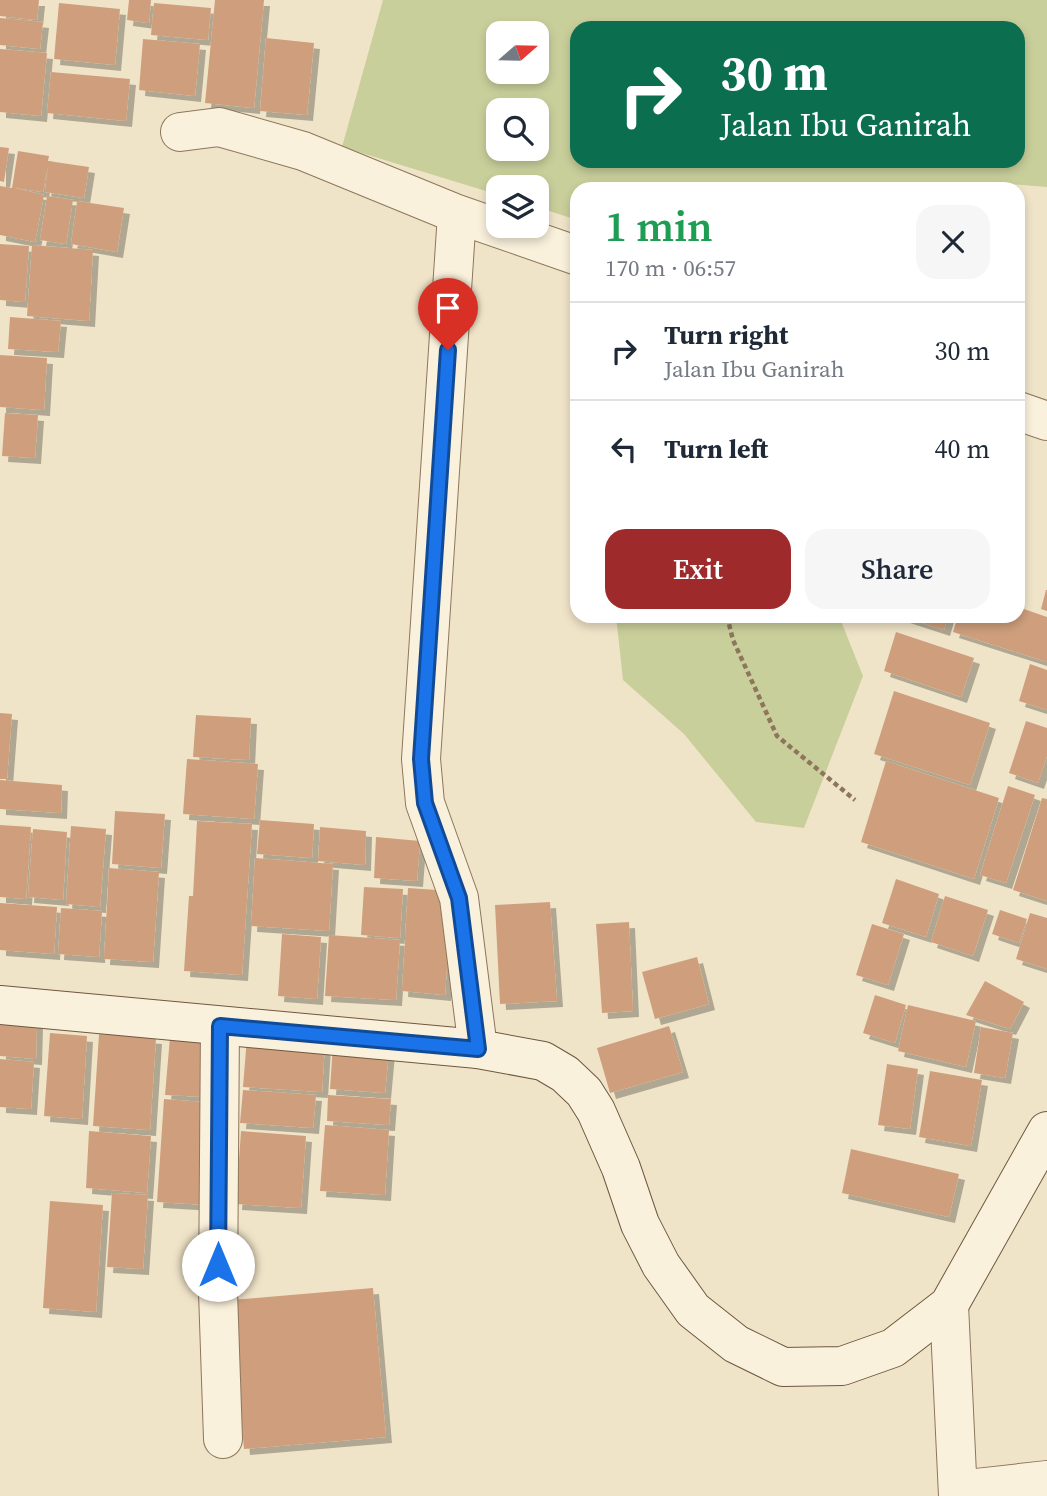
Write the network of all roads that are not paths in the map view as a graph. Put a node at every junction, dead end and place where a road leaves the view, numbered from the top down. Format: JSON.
{"nodes":[{"id":1,"x":180,"y":132,"type":"dead end"},
{"id":2,"x":457,"y":214,"type":"junction"},
{"id":3,"x":570,"y":253,"type":"edge"},
{"id":4,"x":1025,"y":413,"type":"edge"},
{"id":5,"x":1047,"y":421,"type":"edge"},
{"id":6,"x":0,"y":1005,"type":"edge"},
{"id":7,"x":220,"y":1026,"type":"junction"},
{"id":8,"x":478,"y":1049,"type":"junction"},
{"id":9,"x":1047,"y":1131,"type":"edge"},
{"id":10,"x":948,"y":1305,"type":"junction"},
{"id":11,"x":223,"y":1439,"type":"dead end"},
{"id":12,"x":1047,"y":1480,"type":"edge"},
{"id":13,"x":958,"y":1493,"type":"edge"}],
"edges":[{"from":1,"to":2,"type":"street"},
{"from":2,"to":3,"type":"street"},
{"from":2,"to":8,"type":"street"},
{"from":4,"to":5,"type":"street"},
{"from":6,"to":7,"type":"street"},
{"from":7,"to":8,"type":"street"},
{"from":7,"to":11,"type":"street"},
{"from":8,"to":10,"type":"street"},
{"from":9,"to":10,"type":"street"},
{"from":10,"to":13,"type":"street"},
{"from":12,"to":13,"type":"street"}]}
